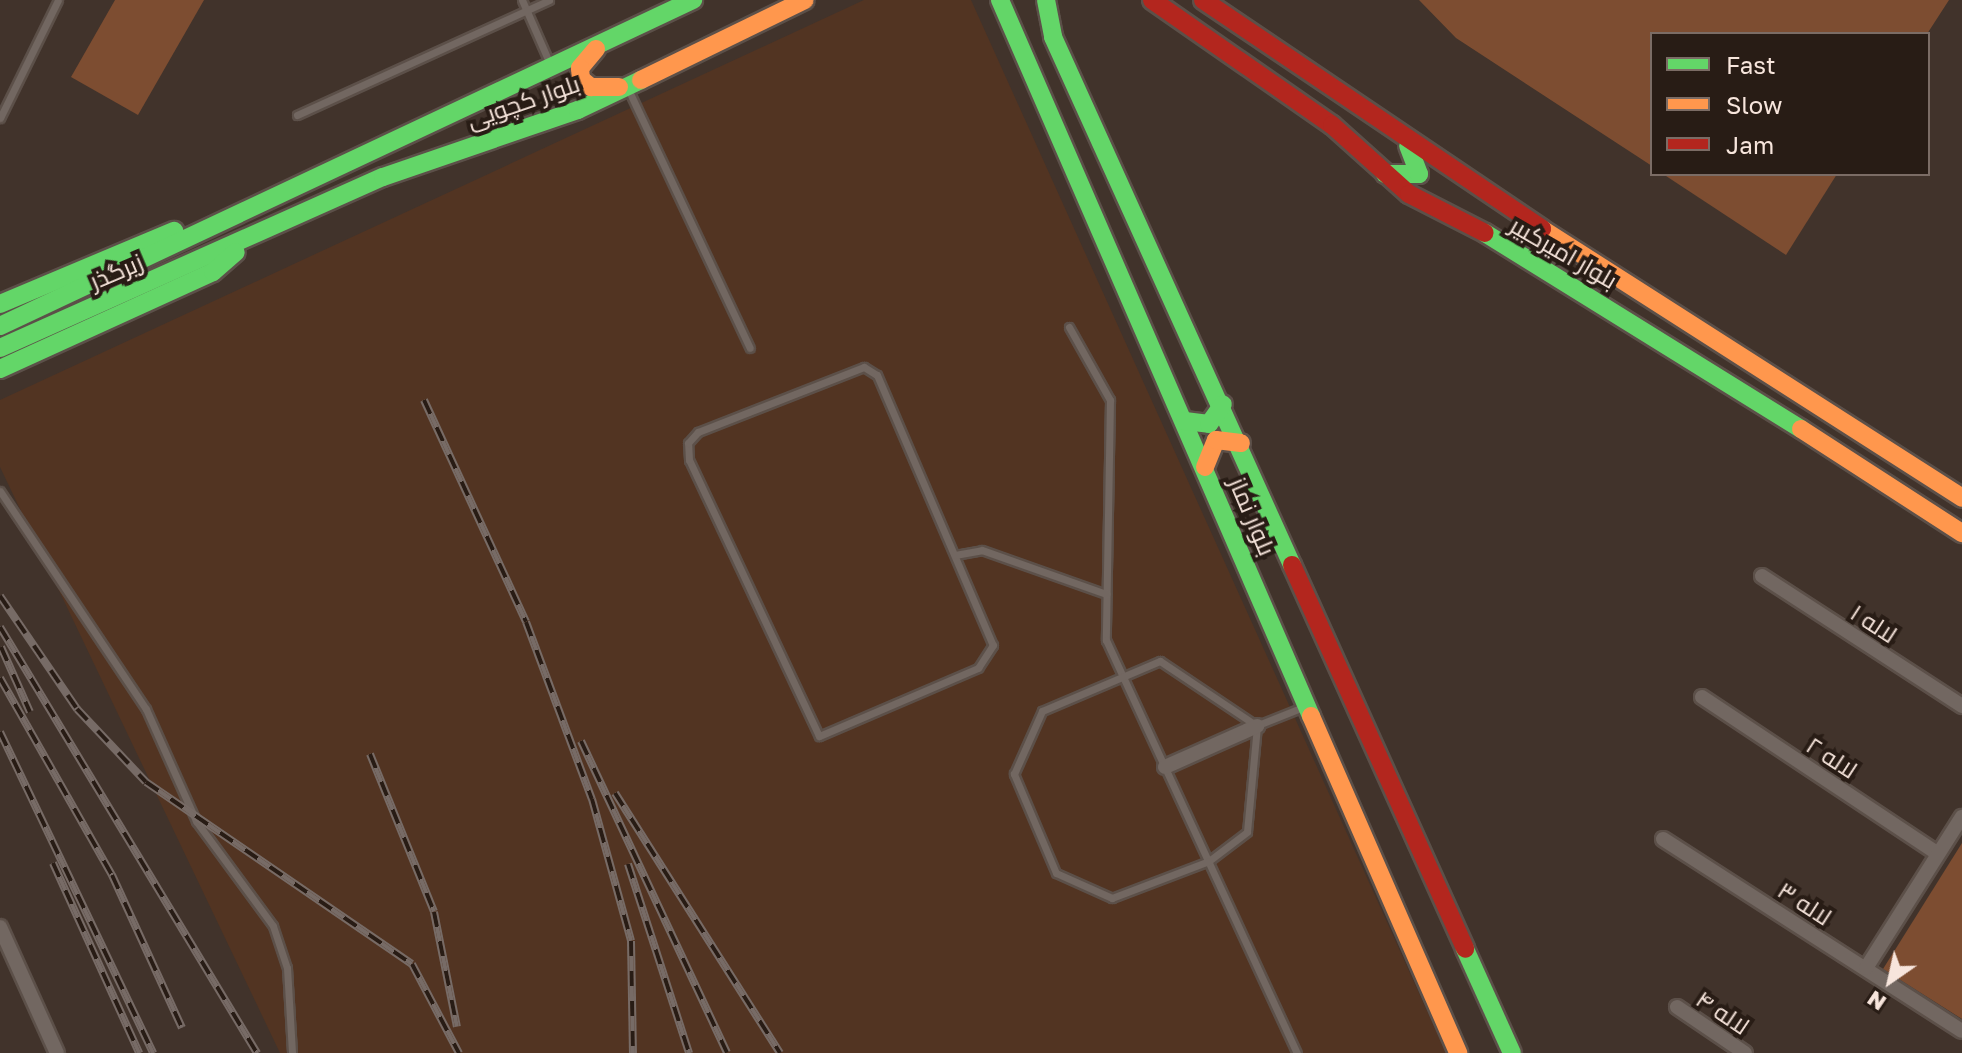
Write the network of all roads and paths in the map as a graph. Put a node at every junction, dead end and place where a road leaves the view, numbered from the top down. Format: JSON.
{"nodes":[{"id":1,"x":58,"y":0,"type":"edge"},
{"id":2,"x":522,"y":0,"type":"edge"},
{"id":3,"x":549,"y":0,"type":"edge"},
{"id":4,"x":693,"y":0,"type":"edge"},
{"id":5,"x":805,"y":0,"type":"edge"},
{"id":6,"x":1000,"y":0,"type":"edge"},
{"id":7,"x":1046,"y":0,"type":"edge"},
{"id":8,"x":1152,"y":0,"type":"edge"},
{"id":9,"x":1203,"y":0,"type":"edge"},
{"id":10,"x":527,"y":10,"type":"junction"},
{"id":11,"x":602,"y":44,"type":"junction"},
{"id":12,"x":551,"y":66,"type":"junction"},
{"id":13,"x":627,"y":87,"type":"junction"},
{"id":14,"x":297,"y":115,"type":"dead end"},
{"id":15,"x":0,"y":118,"type":"edge"},
{"id":16,"x":1403,"y":140,"type":"junction"},
{"id":17,"x":1385,"y":174,"type":"junction"},
{"id":18,"x":244,"y":214,"type":"junction"},
{"id":19,"x":252,"y":239,"type":"junction"},
{"id":20,"x":0,"y":304,"type":"edge"},
{"id":21,"x":0,"y":326,"type":"edge"},
{"id":22,"x":1069,"y":327,"type":"dead end"},
{"id":23,"x":0,"y":348,"type":"edge"},
{"id":24,"x":750,"y":348,"type":"dead end"},
{"id":25,"x":0,"y":369,"type":"edge"},
{"id":26,"x":1805,"y":397,"type":"junction"},
{"id":27,"x":1223,"y":404,"type":"junction"},
{"id":28,"x":1185,"y":421,"type":"junction"},
{"id":29,"x":1789,"y":421,"type":"junction"},
{"id":30,"x":1241,"y":443,"type":"junction"},
{"id":31,"x":1205,"y":467,"type":"junction"},
{"id":32,"x":0,"y":491,"type":"edge"},
{"id":33,"x":1962,"y":498,"type":"edge"},
{"id":34,"x":1962,"y":533,"type":"edge"},
{"id":35,"x":955,"y":555,"type":"junction"},
{"id":36,"x":1762,"y":576,"type":"dead end"},
{"id":37,"x":1106,"y":594,"type":"junction"},
{"id":38,"x":1121,"y":674,"type":"junction"},
{"id":39,"x":1702,"y":697,"type":"dead end"},
{"id":40,"x":1308,"y":705,"type":"junction"},
{"id":41,"x":1962,"y":706,"type":"edge"},
{"id":42,"x":1257,"y":726,"type":"junction"},
{"id":43,"x":1165,"y":767,"type":"junction"},
{"id":44,"x":1962,"y":817,"type":"edge"},
{"id":45,"x":1663,"y":839,"type":"dead end"},
{"id":46,"x":1938,"y":854,"type":"junction"},
{"id":47,"x":1209,"y":861,"type":"junction"},
{"id":48,"x":0,"y":927,"type":"edge"},
{"id":49,"x":1866,"y":968,"type":"junction"},
{"id":50,"x":1677,"y":1007,"type":"dead end"},
{"id":51,"x":1962,"y":1031,"type":"edge"},
{"id":52,"x":57,"y":1053,"type":"edge"},
{"id":53,"x":292,"y":1053,"type":"edge"},
{"id":54,"x":1297,"y":1053,"type":"edge"},
{"id":55,"x":1458,"y":1053,"type":"edge"},
{"id":56,"x":1512,"y":1053,"type":"edge"},
{"id":57,"x":1745,"y":1053,"type":"edge"}],
"edges":[{"from":1,"to":15,"type":"lane"},
{"from":2,"to":10,"type":"lane"},
{"from":3,"to":10,"type":"lane"},
{"from":4,"to":11,"type":"main road","name":"بلوار کچویی"},
{"from":5,"to":13,"type":"main road","name":"بلوار کچویی"},
{"from":6,"to":28,"type":"main road","name":"بلوار نماز"},
{"from":7,"to":27,"type":"main road","name":"بلوار نماز"},
{"from":8,"to":17,"type":"main road","name":"بلوار امیرکبیر"},
{"from":9,"to":16,"type":"main road","name":"بلوار امیرکبیر"},
{"from":10,"to":12,"type":"lane"},
{"from":10,"to":14,"type":"lane"},
{"from":11,"to":12,"type":"main road","name":"بلوار کچویی"},
{"from":11,"to":13,"type":"main road"},
{"from":12,"to":18,"type":"main road","name":"بلوار کچویی"},
{"from":13,"to":19,"type":"main road","name":"بلوار کچویی"},
{"from":13,"to":24,"type":"lane"},
{"from":16,"to":17,"type":"main road"},
{"from":16,"to":26,"type":"main road","name":"بلوار امیرکبیر"},
{"from":17,"to":29,"type":"main road","name":"بلوار امیرکبیر"},
{"from":18,"to":20,"type":"main road"},
{"from":18,"to":21,"type":"main road","name":"زیرگذر"},
{"from":19,"to":23,"type":"main road","name":"زیرگذر"},
{"from":19,"to":25,"type":"main road"},
{"from":22,"to":37,"type":"lane"},
{"from":26,"to":29,"type":"main road"},
{"from":26,"to":33,"type":"main road","name":"بلوار امیرکبیر"},
{"from":27,"to":28,"type":"main road"},
{"from":27,"to":30,"type":"main road","name":"بلوار نماز"},
{"from":28,"to":31,"type":"main road","name":"بلوار نماز"},
{"from":29,"to":34,"type":"main road","name":"بلوار امیرکبیر"},
{"from":30,"to":31,"type":"main road"},
{"from":30,"to":56,"type":"main road","name":"بلوار نماز"},
{"from":31,"to":40,"type":"main road","name":"بلوار نماز"},
{"from":32,"to":53,"type":"lane"},
{"from":35,"to":35,"type":"lane"},
{"from":35,"to":37,"type":"lane"},
{"from":36,"to":41,"type":"street","name":"لاله ۱"},
{"from":37,"to":38,"type":"lane"},
{"from":38,"to":42,"type":"lane"},
{"from":38,"to":43,"type":"lane"},
{"from":38,"to":47,"type":"lane"},
{"from":39,"to":46,"type":"street","name":"لاله ۲"},
{"from":40,"to":42,"type":"lane"},
{"from":40,"to":55,"type":"main road","name":"بلوار نماز"},
{"from":42,"to":43,"type":"street"},
{"from":42,"to":47,"type":"lane"},
{"from":43,"to":47,"type":"lane"},
{"from":44,"to":46,"type":"street"},
{"from":45,"to":49,"type":"street","name":"لاله ۳"},
{"from":46,"to":49,"type":"street"},
{"from":47,"to":54,"type":"lane"},
{"from":48,"to":52,"type":"street"},
{"from":49,"to":51,"type":"street","name":"لاله ۳"},
{"from":50,"to":57,"type":"street","name":"لاله ۴"}]}
